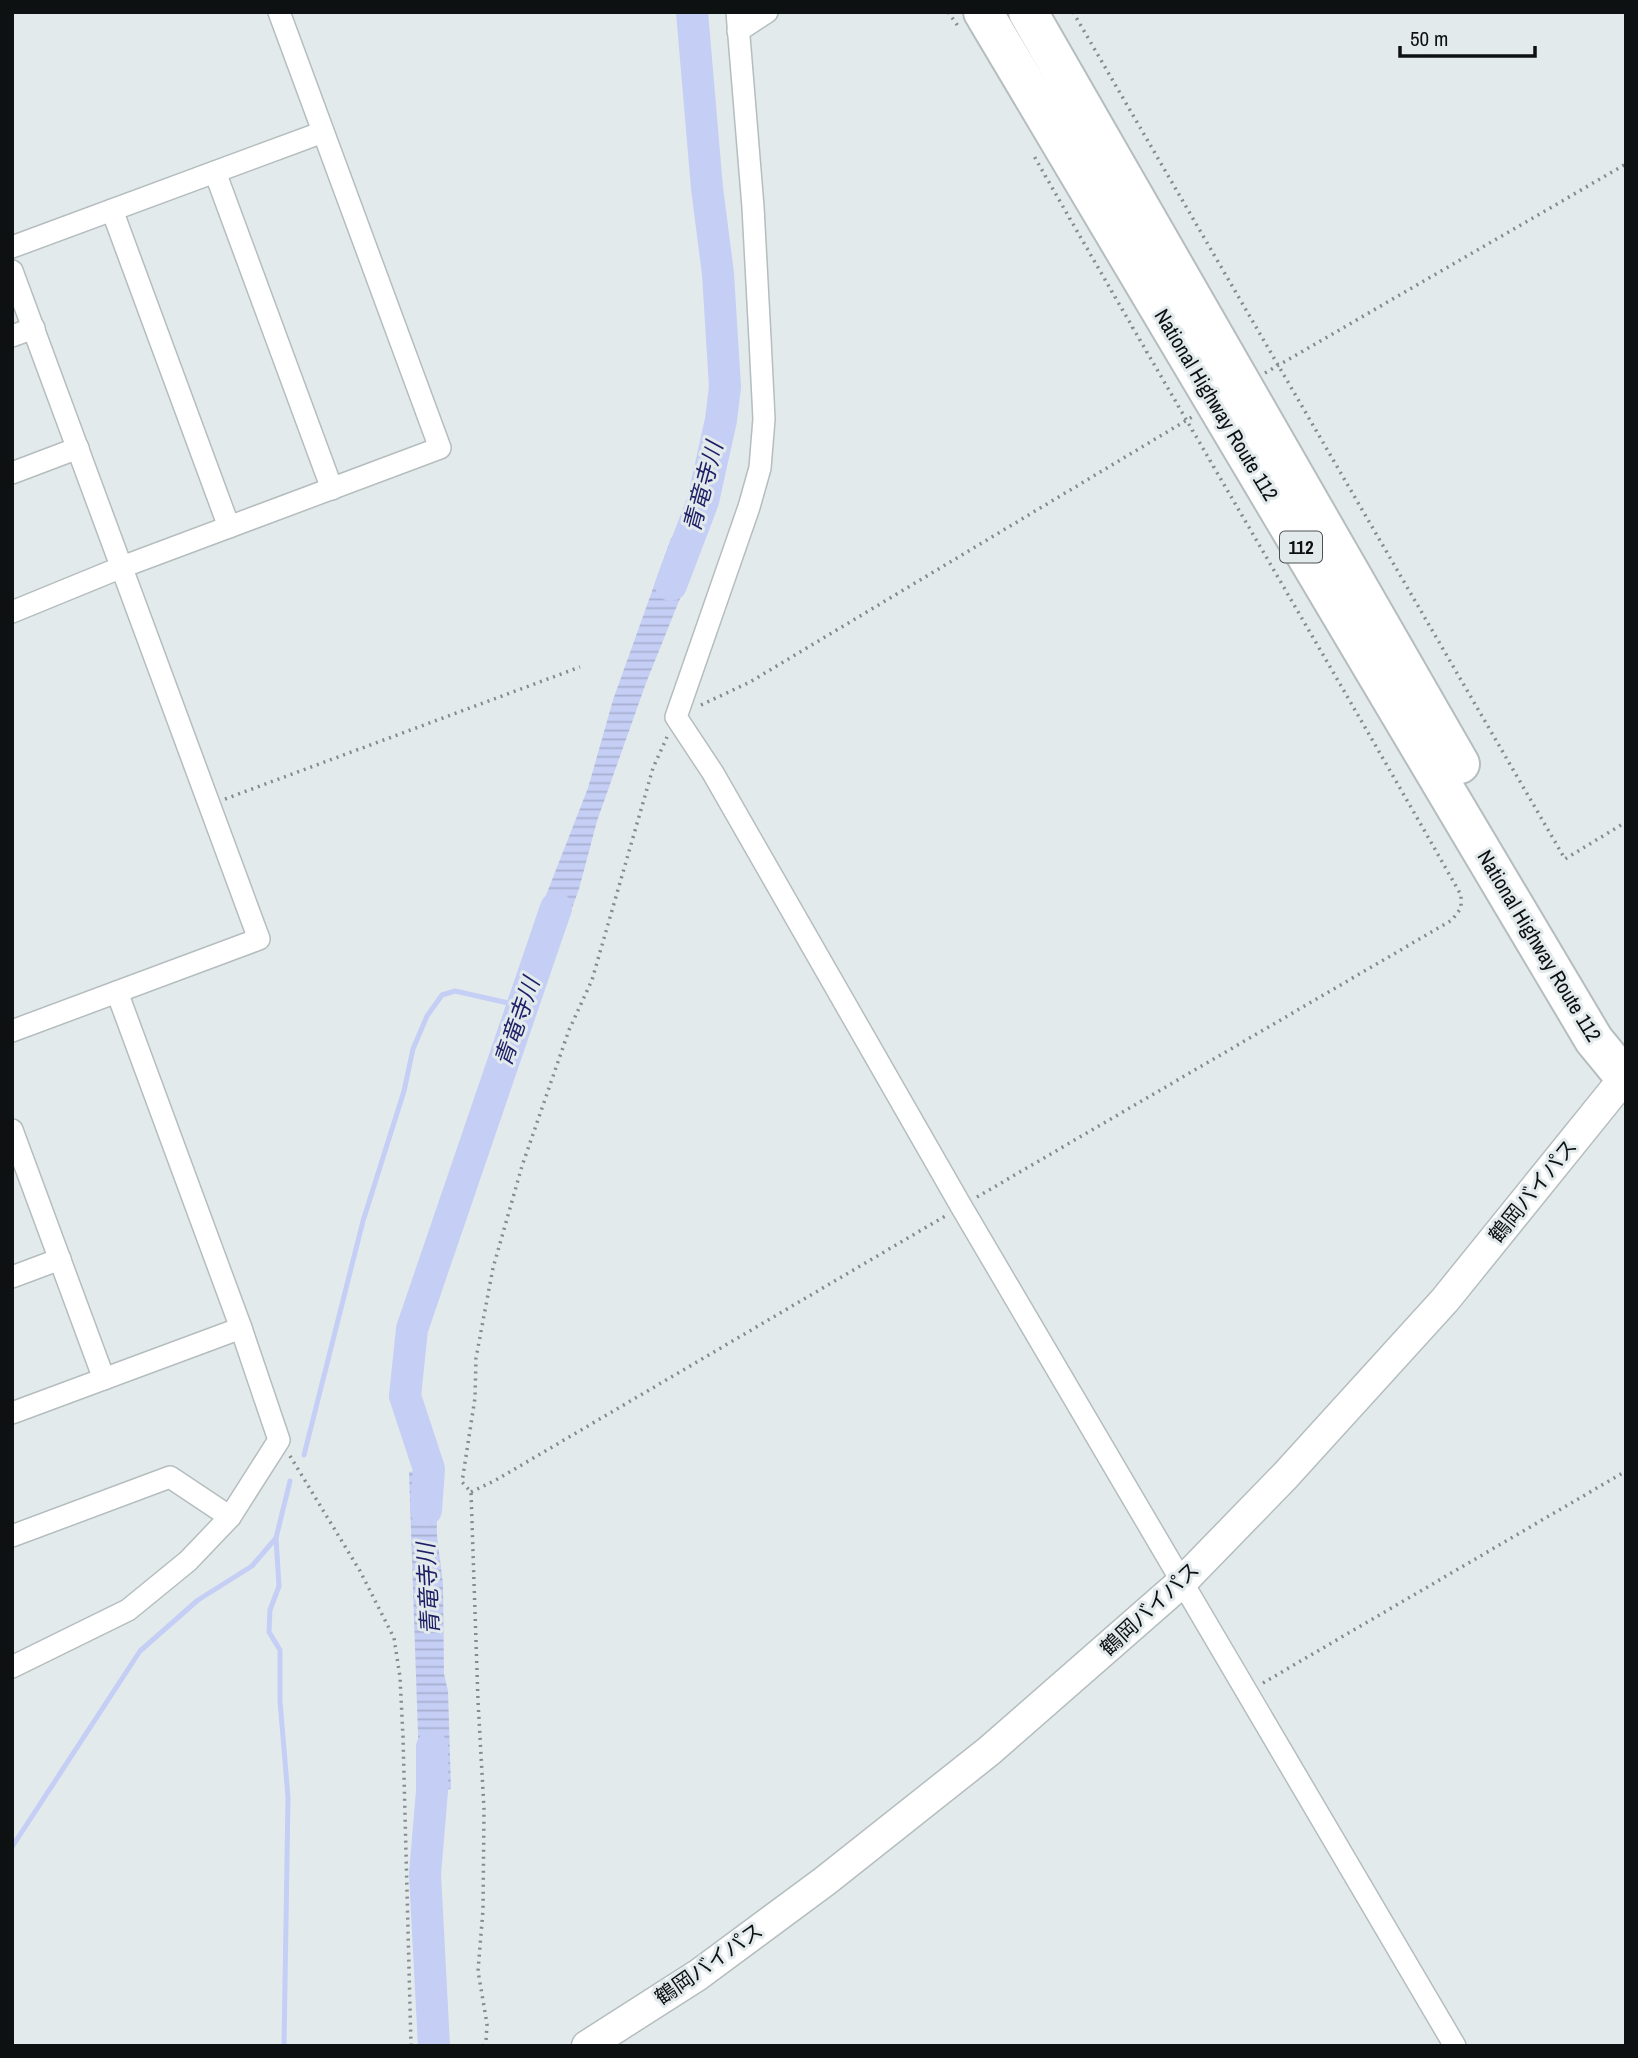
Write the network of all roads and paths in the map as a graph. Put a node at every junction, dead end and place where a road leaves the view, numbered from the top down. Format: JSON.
{"nodes":[{"id":1,"x":279,"y":12,"type":"edge"},
{"id":2,"x":767,"y":12,"type":"edge"},
{"id":3,"x":948,"y":12,"type":"edge"},
{"id":4,"x":1028,"y":12,"type":"edge"},
{"id":5,"x":1073,"y":12,"type":"edge"},
{"id":6,"x":737,"y":22,"type":"edge"},
{"id":7,"x":972,"y":22,"type":"edge"},
{"id":8,"x":323,"y":132,"type":"junction"},
{"id":9,"x":1029,"y":147,"type":"dead end"},
{"id":10,"x":1626,"y":164,"type":"edge"},
{"id":11,"x":215,"y":172,"type":"junction"},
{"id":12,"x":112,"y":211,"type":"junction"},
{"id":13,"x":12,"y":247,"type":"edge"},
{"id":14,"x":12,"y":271,"type":"edge"},
{"id":15,"x":34,"y":328,"type":"junction"},
{"id":16,"x":12,"y":336,"type":"edge"},
{"id":17,"x":1279,"y":365,"type":"junction"},
{"id":18,"x":1214,"y":403,"type":"junction"},
{"id":19,"x":78,"y":448,"type":"junction"},
{"id":20,"x":12,"y":473,"type":"edge"},
{"id":21,"x":332,"y":489,"type":"junction"},
{"id":22,"x":229,"y":527,"type":"junction"},
{"id":23,"x":122,"y":567,"type":"junction"},
{"id":24,"x":12,"y":612,"type":"edge"},
{"id":25,"x":580,"y":667,"type":"dead end"},
{"id":26,"x":676,"y":717,"type":"junction"},
{"id":27,"x":210,"y":805,"type":"junction"},
{"id":28,"x":1626,"y":822,"type":"edge"},
{"id":29,"x":117,"y":992,"type":"junction"},
{"id":30,"x":12,"y":1031,"type":"edge"},
{"id":31,"x":1625,"y":1077,"type":"edge"},
{"id":32,"x":12,"y":1130,"type":"edge"},
{"id":33,"x":961,"y":1206,"type":"junction"},
{"id":34,"x":60,"y":1259,"type":"junction"},
{"id":35,"x":12,"y":1277,"type":"edge"},
{"id":36,"x":241,"y":1328,"type":"junction"},
{"id":37,"x":104,"y":1379,"type":"junction"},
{"id":38,"x":12,"y":1413,"type":"edge"},
{"id":39,"x":279,"y":1440,"type":"junction"},
{"id":40,"x":1626,"y":1471,"type":"edge"},
{"id":41,"x":471,"y":1492,"type":"junction"},
{"id":42,"x":230,"y":1517,"type":"junction"},
{"id":43,"x":12,"y":1536,"type":"edge"},
{"id":44,"x":1181,"y":1583,"type":"junction"},
{"id":45,"x":12,"y":1666,"type":"edge"},
{"id":46,"x":1246,"y":1692,"type":"junction"},
{"id":47,"x":411,"y":2046,"type":"edge"},
{"id":48,"x":483,"y":2046,"type":"edge"},
{"id":49,"x":587,"y":2046,"type":"edge"},
{"id":50,"x":1455,"y":2046,"type":"edge"}],
"edges":[{"from":1,"to":8,"type":"street"},
{"from":2,"to":6,"type":"street"},
{"from":3,"to":7,"type":"path"},
{"from":4,"to":18,"type":"highway","name":"National Highway Route 112","number":"112"},
{"from":5,"to":17,"type":"path"},
{"from":6,"to":26,"type":"street"},
{"from":7,"to":18,"type":"highway","name":"National Highway Route 112","number":"112"},
{"from":8,"to":11,"type":"street"},
{"from":8,"to":21,"type":"street"},
{"from":9,"to":18,"type":"path"},
{"from":10,"to":17,"type":"path"},
{"from":11,"to":12,"type":"street"},
{"from":11,"to":21,"type":"street"},
{"from":12,"to":13,"type":"street"},
{"from":12,"to":22,"type":"street"},
{"from":14,"to":15,"type":"street"},
{"from":15,"to":16,"type":"street"},
{"from":15,"to":19,"type":"street"},
{"from":17,"to":18,"type":"path"},
{"from":17,"to":28,"type":"path"},
{"from":18,"to":26,"type":"path"},
{"from":18,"to":31,"type":"highway","name":"National Highway Route 112","number":"112"},
{"from":18,"to":33,"type":"path"},
{"from":19,"to":20,"type":"street"},
{"from":19,"to":23,"type":"street"},
{"from":21,"to":22,"type":"street"},
{"from":22,"to":23,"type":"street"},
{"from":23,"to":24,"type":"street"},
{"from":23,"to":27,"type":"street"},
{"from":25,"to":27,"type":"path"},
{"from":26,"to":33,"type":"street"},
{"from":26,"to":41,"type":"path"},
{"from":27,"to":29,"type":"street"},
{"from":29,"to":30,"type":"street"},
{"from":29,"to":36,"type":"street"},
{"from":31,"to":44,"type":"main road","name":"鶴岡バイパス"},
{"from":32,"to":34,"type":"street"},
{"from":33,"to":41,"type":"path"},
{"from":33,"to":44,"type":"street"},
{"from":34,"to":35,"type":"street"},
{"from":34,"to":37,"type":"street"},
{"from":36,"to":37,"type":"street"},
{"from":36,"to":39,"type":"street"},
{"from":37,"to":38,"type":"street"},
{"from":39,"to":42,"type":"street"},
{"from":39,"to":47,"type":"path"},
{"from":40,"to":46,"type":"path"},
{"from":41,"to":48,"type":"path"},
{"from":42,"to":43,"type":"street"},
{"from":42,"to":45,"type":"street"},
{"from":44,"to":46,"type":"street"},
{"from":44,"to":49,"type":"main road","name":"鶴岡バイパス"},
{"from":46,"to":50,"type":"street"}]}
